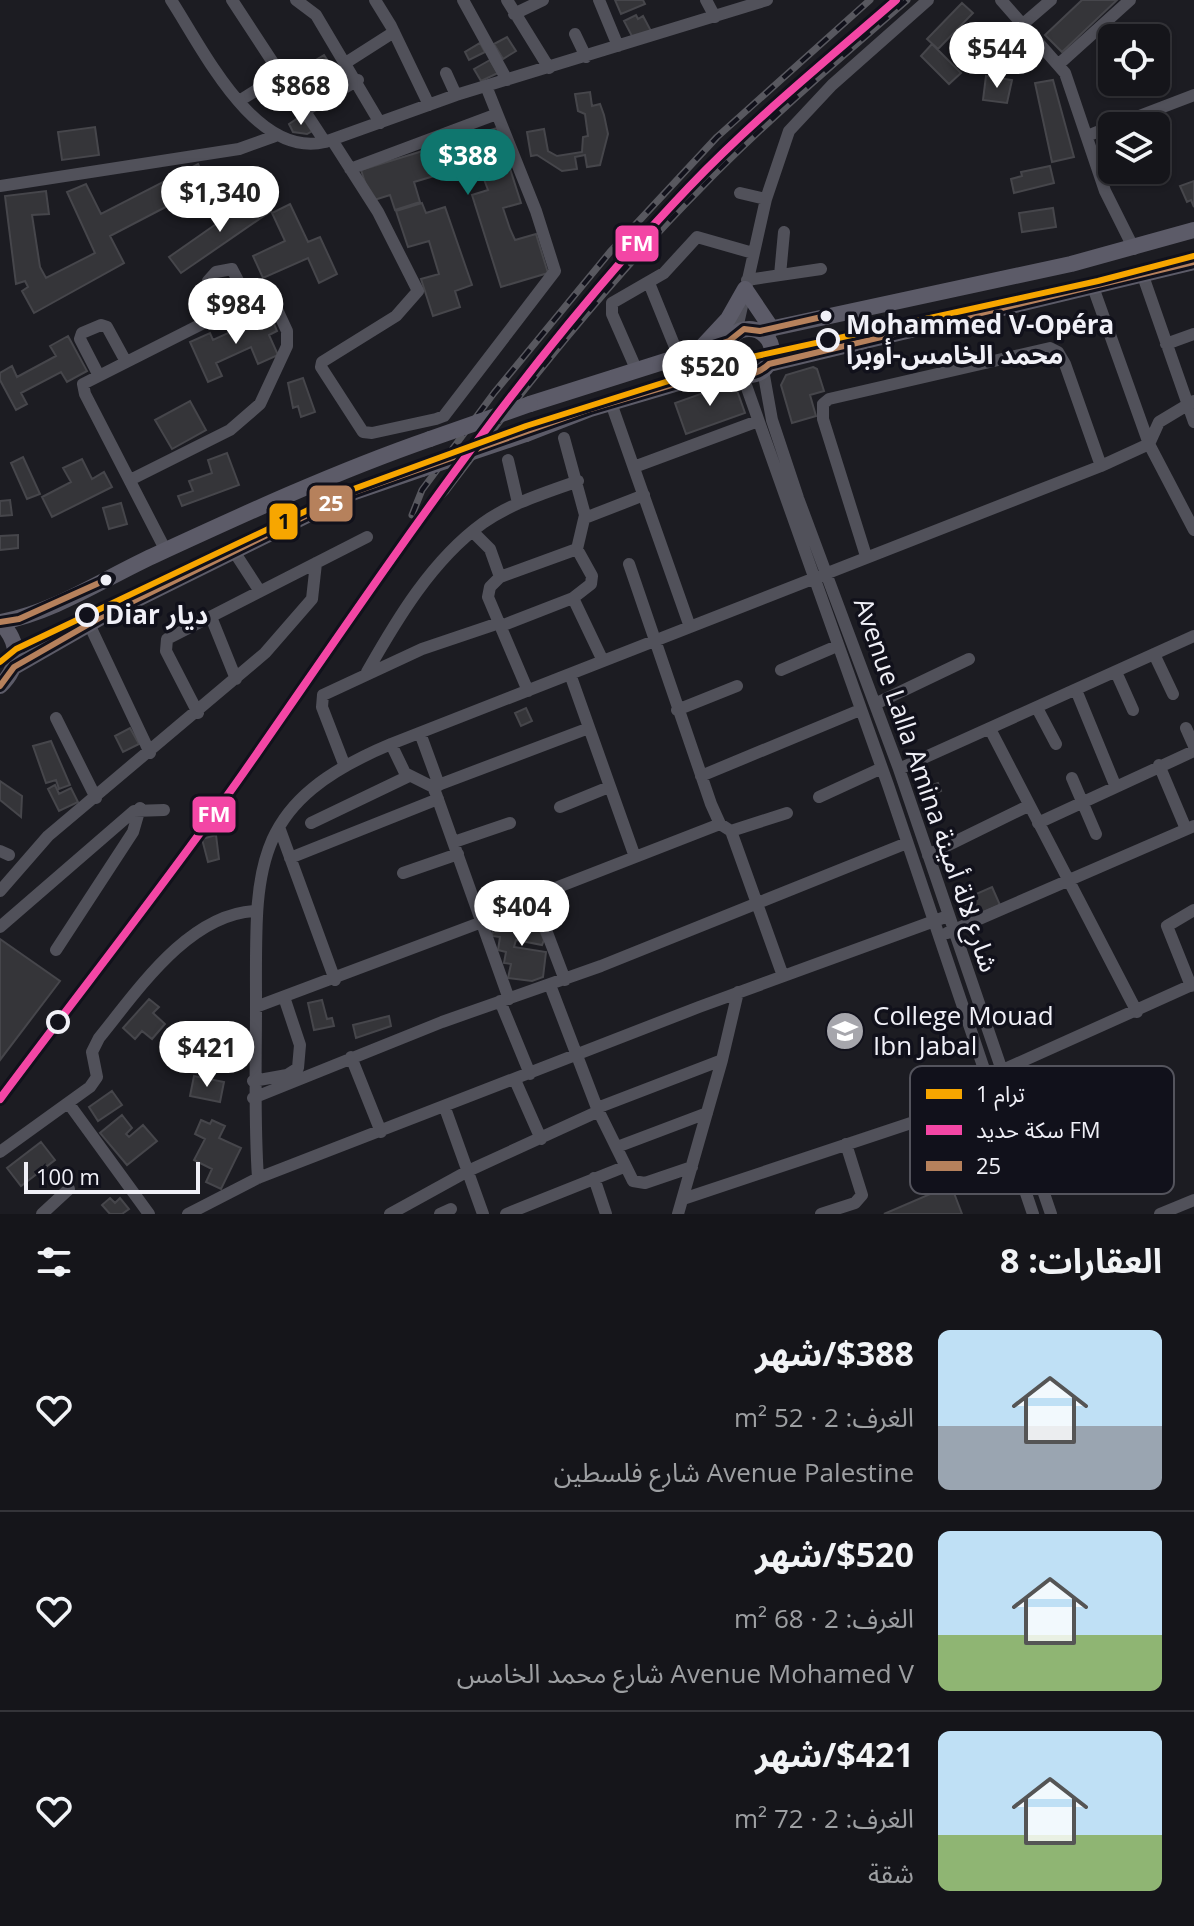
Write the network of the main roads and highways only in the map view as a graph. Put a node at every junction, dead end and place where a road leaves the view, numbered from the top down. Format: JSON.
{"nodes":[{"id":1,"x":1194,"y":230,"type":"edge"},
{"id":2,"x":1194,"y":262,"type":"edge"},
{"id":3,"x":750,"y":333,"type":"junction"},
{"id":4,"x":699,"y":351,"type":"junction"},
{"id":5,"x":766,"y":367,"type":"junction"},
{"id":6,"x":737,"y":370,"type":"junction"},
{"id":7,"x":0,"y":622,"type":"edge"},
{"id":8,"x":14,"y":667,"type":"junction"},
{"id":9,"x":0,"y":686,"type":"edge"}],
"edges":[{"from":1,"to":3,"type":"main road"},
{"from":2,"to":5,"type":"main road"},
{"from":3,"to":4,"type":"main road"},
{"from":3,"to":4,"type":"main road"},
{"from":3,"to":5,"type":"main road"},
{"from":3,"to":6,"type":"main road"},
{"from":4,"to":7,"type":"main road","bridge":true},
{"from":5,"to":6,"type":"main road"},
{"from":6,"to":8,"type":"main road","bridge":true},
{"from":7,"to":8,"type":"main road"},
{"from":8,"to":9,"type":"main road"}]}
